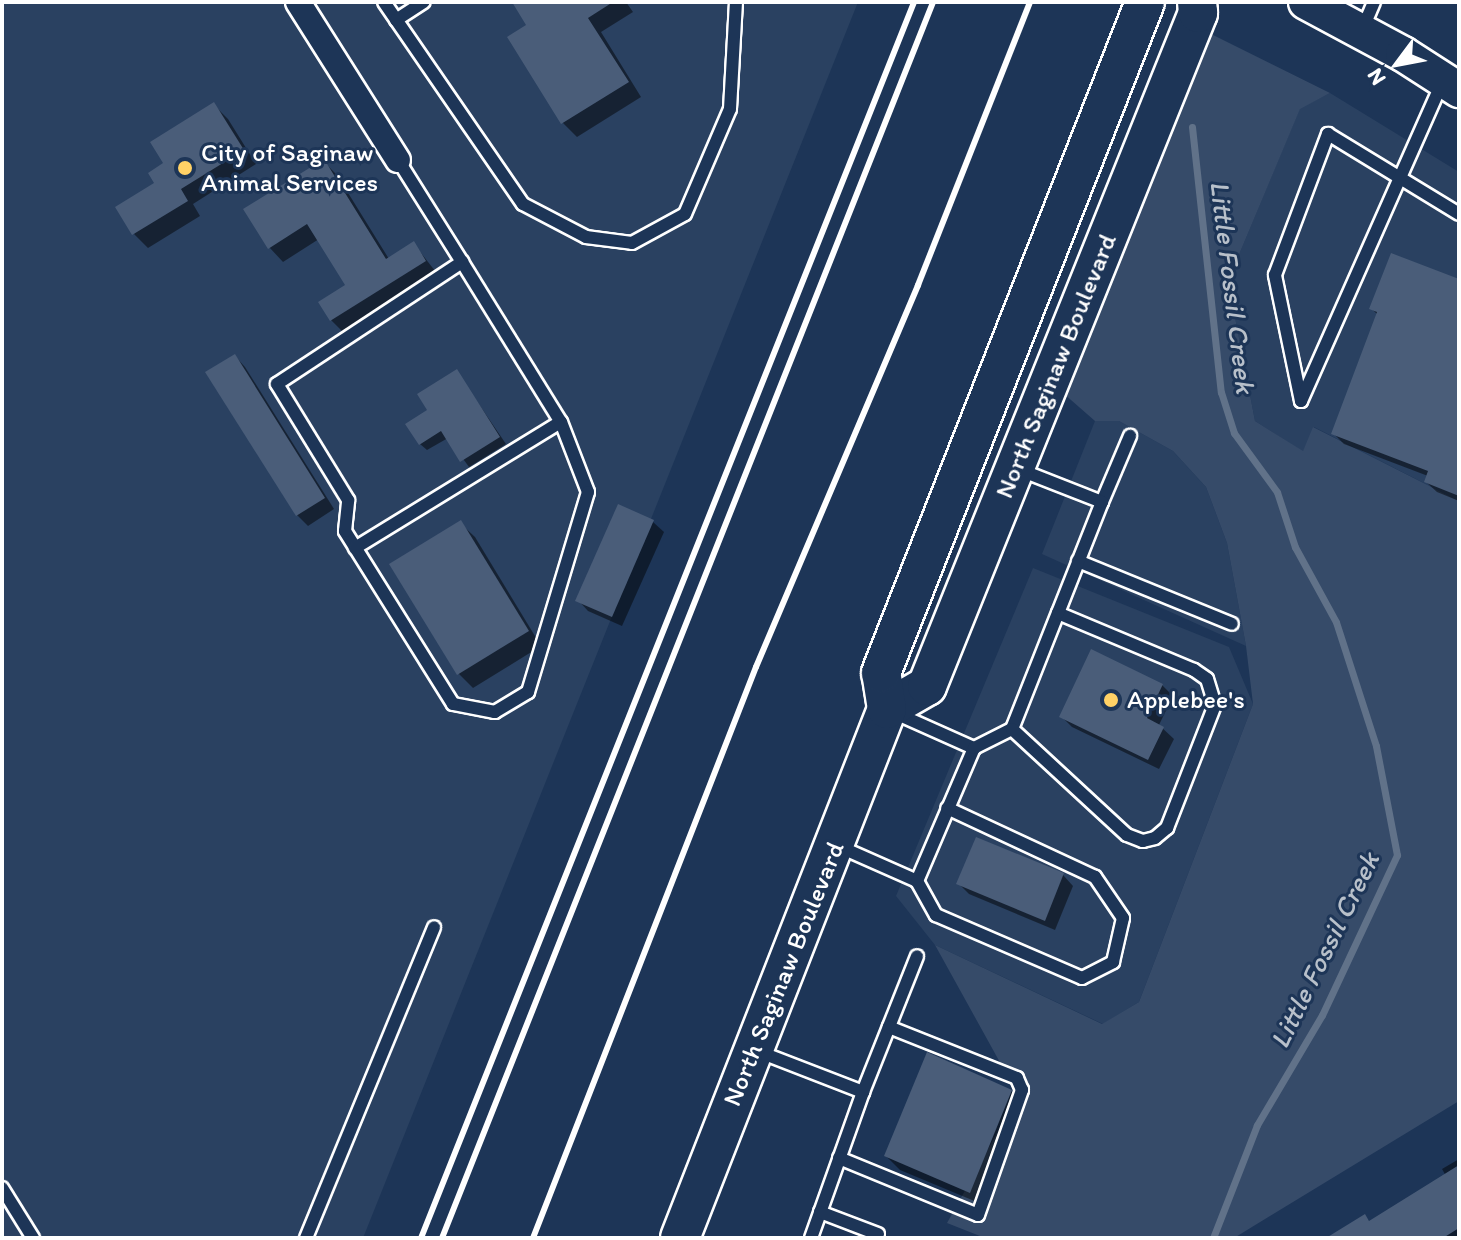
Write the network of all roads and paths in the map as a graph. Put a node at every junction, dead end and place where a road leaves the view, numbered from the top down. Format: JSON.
{"nodes":[{"id":1,"x":298,"y":2,"type":"edge"},
{"id":2,"x":384,"y":2,"type":"edge"},
{"id":3,"x":424,"y":2,"type":"edge"},
{"id":4,"x":736,"y":2,"type":"edge"},
{"id":5,"x":1145,"y":2,"type":"edge"},
{"id":6,"x":1197,"y":2,"type":"edge"},
{"id":7,"x":1306,"y":2,"type":"edge"},
{"id":8,"x":1368,"y":16,"type":"edge"},
{"id":9,"x":396,"y":20,"type":"junction"},
{"id":10,"x":1451,"y":85,"type":"edge"},
{"id":11,"x":398,"y":160,"type":"joint"},
{"id":12,"x":1399,"y":176,"type":"junction"},
{"id":13,"x":1459,"y":214,"type":"edge"},
{"id":14,"x":462,"y":262,"type":"junction"},
{"id":15,"x":561,"y":422,"type":"junction"},
{"id":16,"x":1130,"y":436,"type":"dead end"},
{"id":17,"x":1015,"y":467,"type":"junction"},
{"id":18,"x":1102,"y":502,"type":"junction"},
{"id":19,"x":355,"y":548,"type":"junction"},
{"id":20,"x":1078,"y":561,"type":"junction"},
{"id":21,"x":1058,"y":613,"type":"junction"},
{"id":22,"x":1232,"y":624,"type":"dead end"},
{"id":23,"x":887,"y":709,"type":"junction"},
{"id":24,"x":1012,"y":729,"type":"junction"},
{"id":25,"x":974,"y":748,"type":"junction"},
{"id":26,"x":947,"y":808,"type":"junction"},
{"id":27,"x":835,"y":845,"type":"junction"},
{"id":28,"x":917,"y":881,"type":"junction"},
{"id":29,"x":434,"y":927,"type":"dead end"},
{"id":30,"x":917,"y":956,"type":"dead end"},
{"id":31,"x":889,"y":1027,"type":"junction"},
{"id":32,"x":754,"y":1050,"type":"junction"},
{"id":33,"x":863,"y":1092,"type":"junction"},
{"id":34,"x":839,"y":1158,"type":"junction"},
{"id":35,"x":2,"y":1188,"type":"edge"},
{"id":36,"x":820,"y":1212,"type":"junction"},
{"id":37,"x":878,"y":1234,"type":"dead end"},
{"id":38,"x":33,"y":1238,"type":"edge"},
{"id":39,"x":306,"y":1238,"type":"edge"},
{"id":40,"x":680,"y":1238,"type":"edge"},
{"id":41,"x":811,"y":1238,"type":"edge"}],
"edges":[{"from":1,"to":11,"type":"street"},
{"from":2,"to":9,"type":"lane"},
{"from":3,"to":9,"type":"lane"},
{"from":4,"to":9,"type":"lane"},
{"from":5,"to":23,"type":"main road","name":"North Saginaw Boulevard"},
{"from":6,"to":17,"type":"main road","name":"North Saginaw Boulevard"},
{"from":7,"to":8,"type":"main road"},
{"from":8,"to":10,"type":"main road"},
{"from":10,"to":12,"type":"lane"},
{"from":11,"to":14,"type":"lane"},
{"from":12,"to":12,"type":"lane"},
{"from":12,"to":13,"type":"lane"},
{"from":14,"to":15,"type":"lane"},
{"from":14,"to":19,"type":"lane"},
{"from":15,"to":19,"type":"lane"},
{"from":15,"to":19,"type":"lane"},
{"from":16,"to":18,"type":"lane"},
{"from":17,"to":18,"type":"lane"},
{"from":17,"to":23,"type":"main road","name":"North Saginaw Boulevard"},
{"from":18,"to":20,"type":"lane"},
{"from":20,"to":21,"type":"lane"},
{"from":20,"to":22,"type":"lane"},
{"from":21,"to":24,"type":"lane"},
{"from":21,"to":24,"type":"lane"},
{"from":23,"to":25,"type":"lane"},
{"from":23,"to":27,"type":"main road","name":"North Saginaw Boulevard"},
{"from":24,"to":25,"type":"lane"},
{"from":25,"to":26,"type":"lane"},
{"from":26,"to":28,"type":"lane"},
{"from":26,"to":28,"type":"lane"},
{"from":27,"to":28,"type":"lane"},
{"from":27,"to":32,"type":"main road","name":"North Saginaw Boulevard"},
{"from":29,"to":39,"type":"lane"},
{"from":30,"to":31,"type":"lane"},
{"from":31,"to":33,"type":"lane"},
{"from":31,"to":34,"type":"lane"},
{"from":32,"to":33,"type":"lane"},
{"from":32,"to":40,"type":"main road","name":"North Saginaw Boulevard"},
{"from":33,"to":34,"type":"lane"},
{"from":34,"to":36,"type":"lane"},
{"from":35,"to":38,"type":"lane"},
{"from":36,"to":37,"type":"lane"},
{"from":36,"to":41,"type":"lane"}]}
